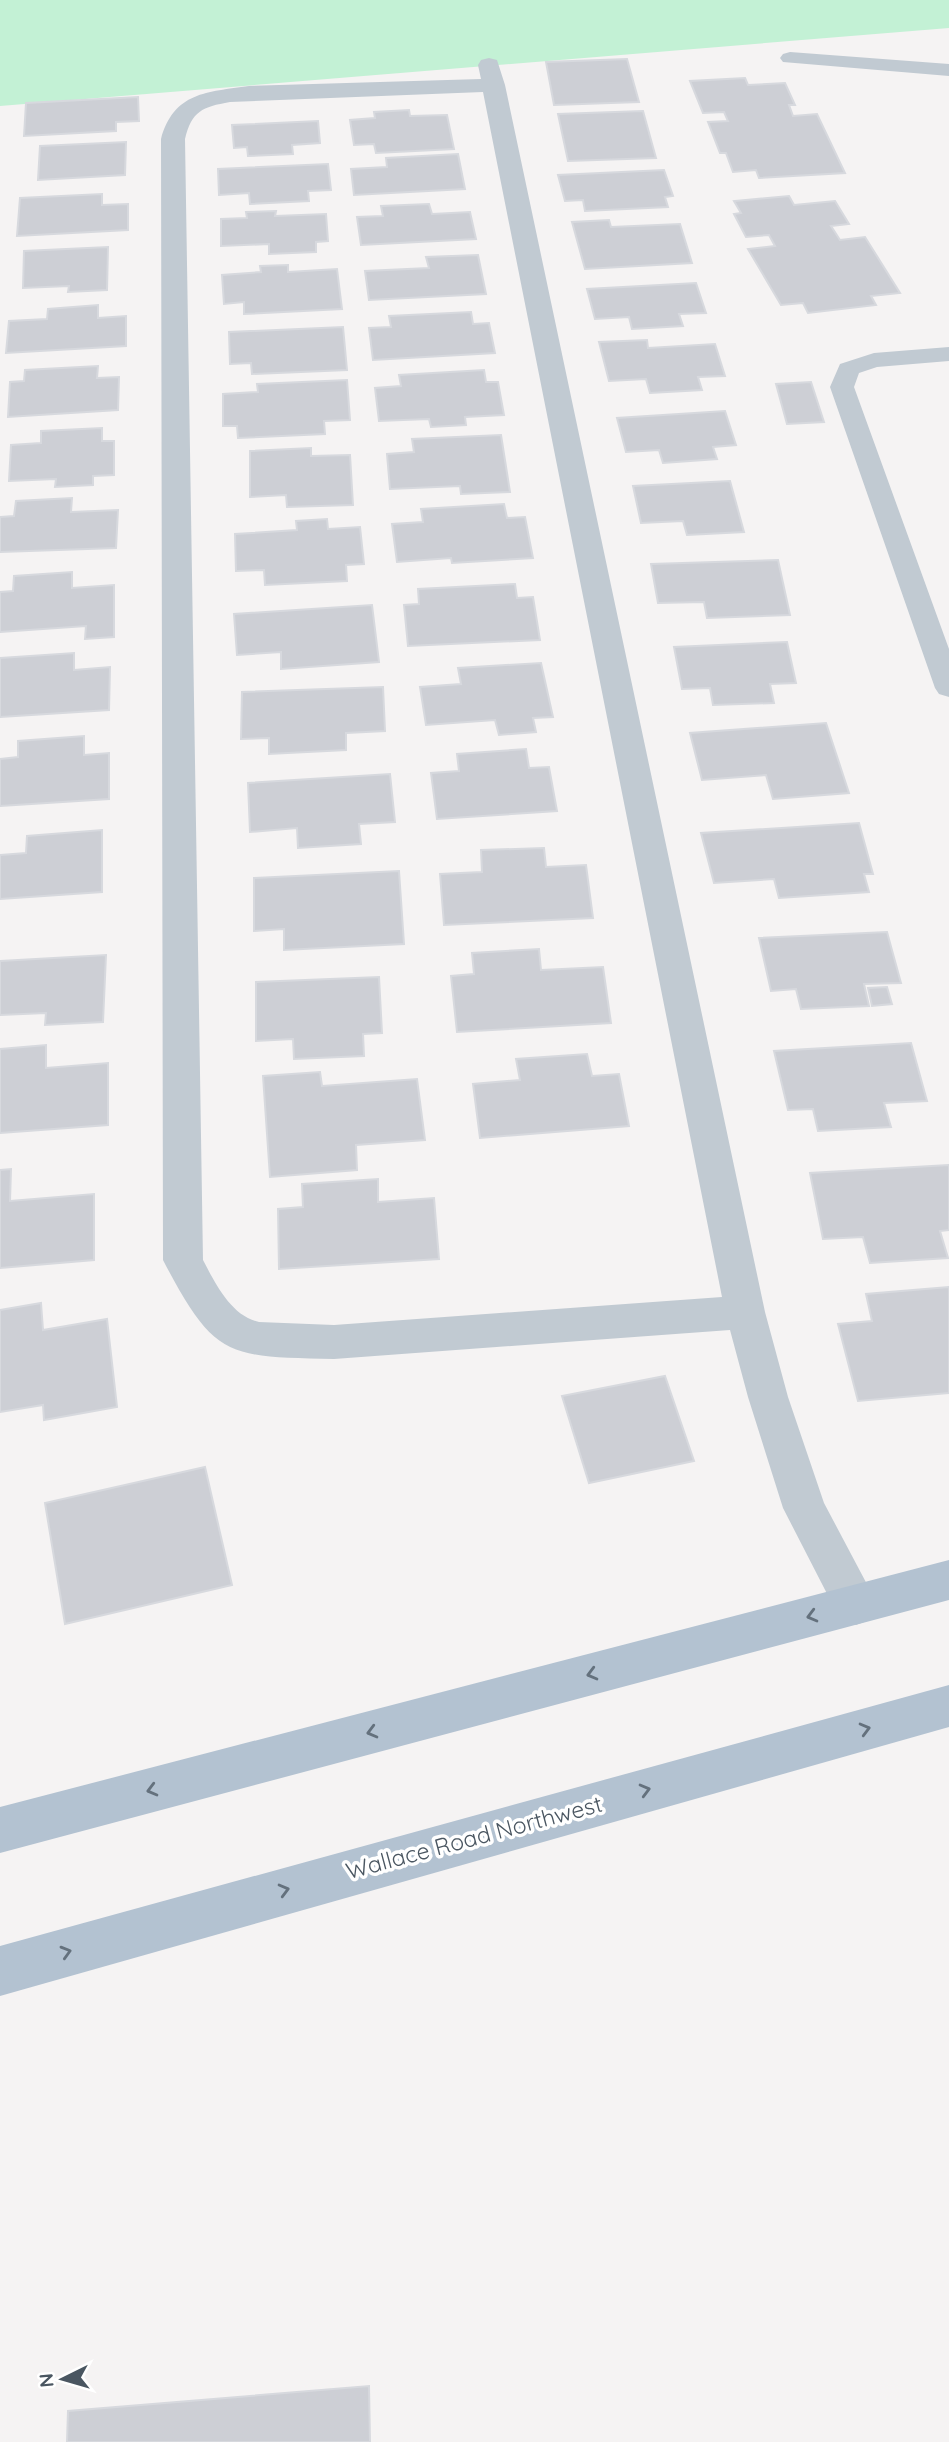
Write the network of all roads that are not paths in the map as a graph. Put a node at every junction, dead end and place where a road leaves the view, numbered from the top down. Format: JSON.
{"nodes":[{"id":1,"x":790,"y":58,"type":"dead end"},
{"id":2,"x":949,"y":70,"type":"edge"},
{"id":3,"x":949,"y":354,"type":"edge"},
{"id":4,"x":947,"y":677,"type":"edge"},
{"id":5,"x":745,"y":1312,"type":"junction"},
{"id":6,"x":949,"y":1580,"type":"edge"},
{"id":7,"x":856,"y":1605,"type":"junction"},
{"id":8,"x":949,"y":1706,"type":"edge"},
{"id":9,"x":0,"y":1830,"type":"edge"},
{"id":10,"x":0,"y":1971,"type":"edge"}],
"edges":[{"from":1,"to":2,"type":"lane"},
{"from":3,"to":4,"type":"lane"},
{"from":5,"to":5,"type":"street"},
{"from":5,"to":7,"type":"street"},
{"from":6,"to":7,"type":"main road"},
{"from":7,"to":9,"type":"main road","one_way":true},
{"from":10,"to":8,"type":"main road","name":"Wallace Road Northwest","one_way":true}]}
